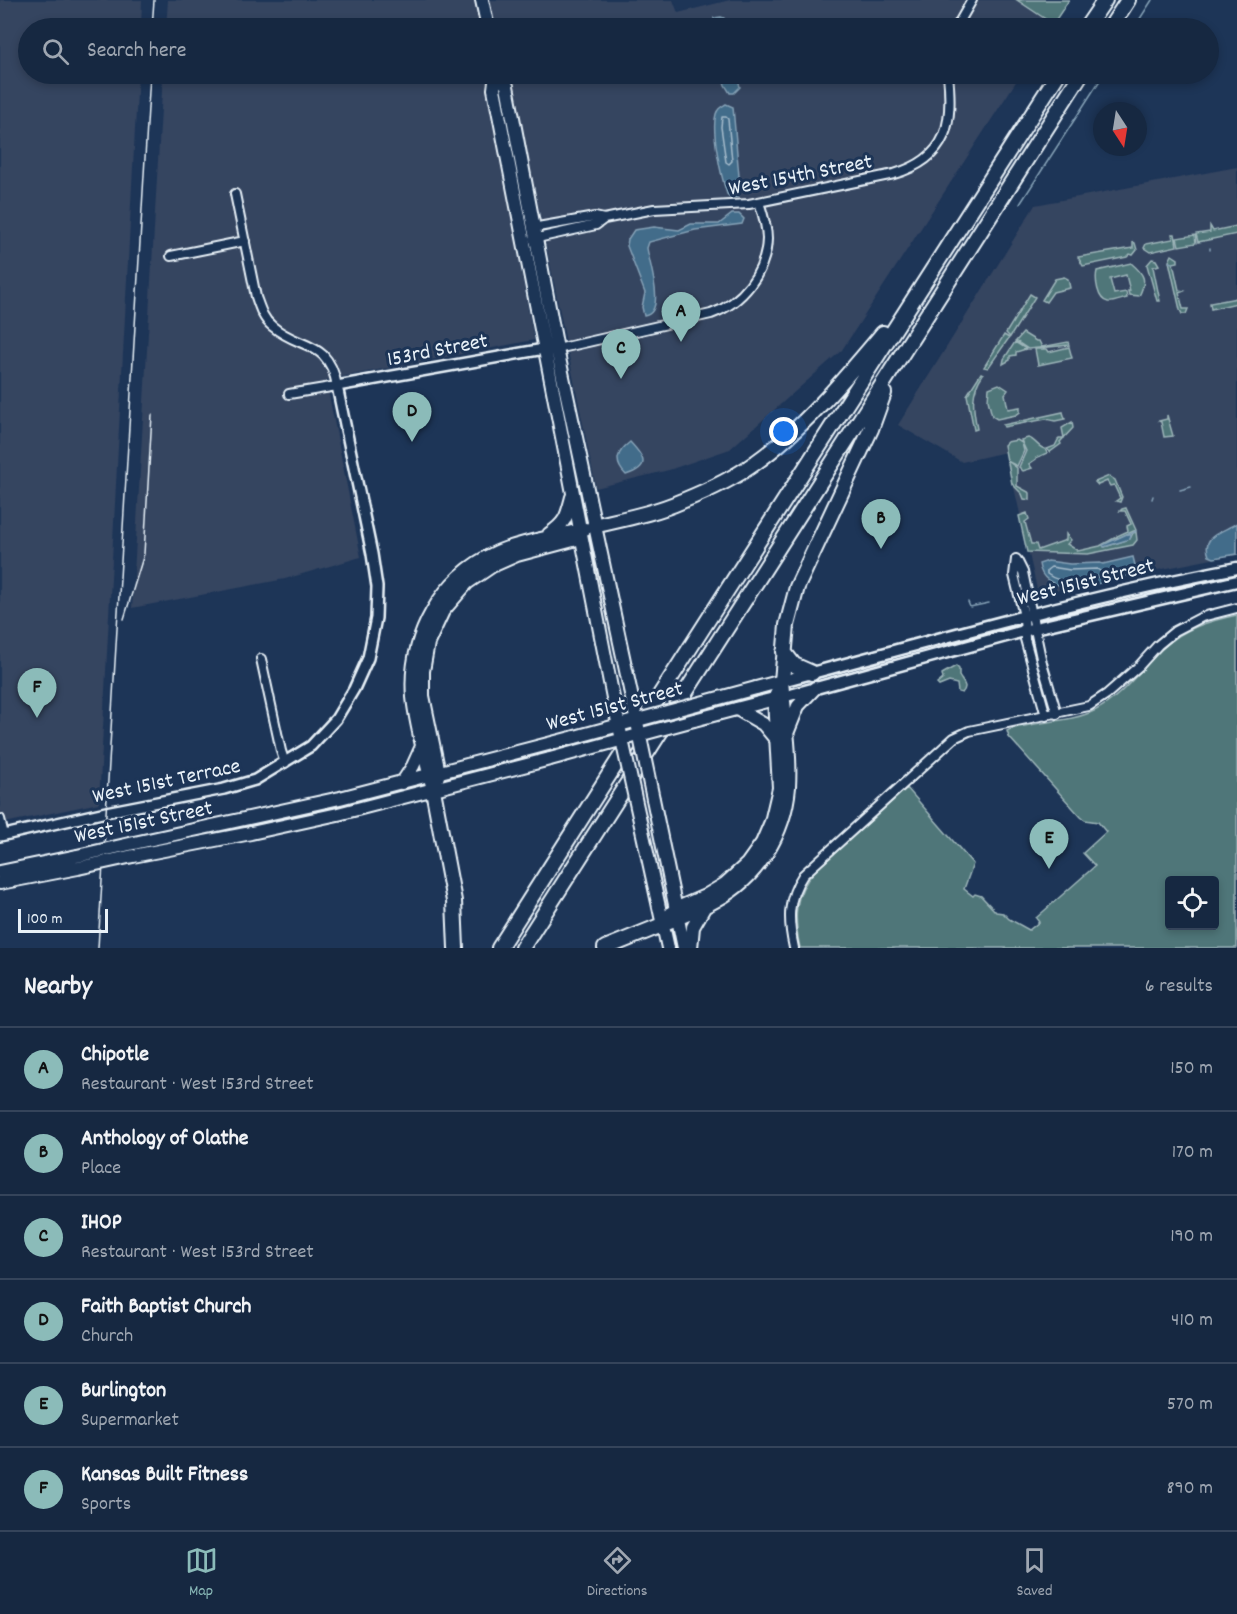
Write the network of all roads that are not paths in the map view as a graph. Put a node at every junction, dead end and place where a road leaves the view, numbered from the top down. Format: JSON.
{"nodes":[{"id":1,"x":482,"y":0,"type":"edge"},
{"id":2,"x":972,"y":0,"type":"edge"},
{"id":3,"x":1105,"y":0,"type":"edge"},
{"id":4,"x":1128,"y":0,"type":"edge"},
{"id":5,"x":486,"y":18,"type":"edge"},
{"id":6,"x":962,"y":18,"type":"edge"},
{"id":7,"x":1093,"y":18,"type":"edge"},
{"id":8,"x":1116,"y":18,"type":"edge"},
{"id":9,"x":495,"y":84,"type":"edge"},
{"id":10,"x":506,"y":84,"type":"edge"},
{"id":11,"x":949,"y":84,"type":"edge"},
{"id":12,"x":1052,"y":84,"type":"edge"},
{"id":13,"x":1075,"y":84,"type":"edge"},
{"id":14,"x":235,"y":194,"type":"dead end"},
{"id":15,"x":759,"y":202,"type":"junction"},
{"id":16,"x":535,"y":233,"type":"junction"},
{"id":17,"x":522,"y":236,"type":"junction"},
{"id":18,"x":244,"y":240,"type":"junction"},
{"id":19,"x":171,"y":256,"type":"dead end"},
{"id":20,"x":922,"y":285,"type":"junction"},
{"id":21,"x":550,"y":349,"type":"junction"},
{"id":22,"x":891,"y":371,"type":"junction"},
{"id":23,"x":338,"y":386,"type":"junction"},
{"id":24,"x":289,"y":394,"type":"dead end"},
{"id":25,"x":572,"y":495,"type":"junction"},
{"id":26,"x":594,"y":526,"type":"junction"},
{"id":27,"x":580,"y":534,"type":"junction"},
{"id":28,"x":546,"y":537,"type":"junction"},
{"id":29,"x":559,"y":544,"type":"junction"},
{"id":30,"x":587,"y":564,"type":"junction"},
{"id":31,"x":1237,"y":568,"type":"edge"},
{"id":32,"x":1237,"y":581,"type":"edge"},
{"id":33,"x":1237,"y":608,"type":"edge"},
{"id":34,"x":1028,"y":615,"type":"junction"},
{"id":35,"x":1029,"y":630,"type":"junction"},
{"id":36,"x":784,"y":652,"type":"junction"},
{"id":37,"x":261,"y":659,"type":"dead end"},
{"id":38,"x":812,"y":673,"type":"junction"},
{"id":39,"x":782,"y":681,"type":"junction"},
{"id":40,"x":815,"y":688,"type":"junction"},
{"id":41,"x":779,"y":698,"type":"junction"},
{"id":42,"x":737,"y":709,"type":"junction"},
{"id":43,"x":1057,"y":714,"type":"junction"},
{"id":44,"x":1046,"y":716,"type":"junction"},
{"id":45,"x":782,"y":738,"type":"junction"},
{"id":46,"x":423,"y":744,"type":"junction"},
{"id":47,"x":285,"y":763,"type":"junction"},
{"id":48,"x":434,"y":774,"type":"junction"},
{"id":49,"x":402,"y":783,"type":"junction"},
{"id":50,"x":432,"y":790,"type":"junction"},
{"id":51,"x":0,"y":819,"type":"edge"},
{"id":52,"x":2,"y":836,"type":"edge"},
{"id":53,"x":133,"y":850,"type":"junction"},
{"id":54,"x":78,"y":862,"type":"junction"},
{"id":55,"x":0,"y":872,"type":"edge"},
{"id":56,"x":0,"y":884,"type":"edge"},
{"id":57,"x":705,"y":906,"type":"junction"},
{"id":58,"x":676,"y":914,"type":"junction"},
{"id":59,"x":662,"y":924,"type":"junction"},
{"id":60,"x":456,"y":948,"type":"edge"},
{"id":61,"x":499,"y":948,"type":"edge"},
{"id":62,"x":522,"y":948,"type":"edge"},
{"id":63,"x":605,"y":948,"type":"edge"},
{"id":64,"x":668,"y":948,"type":"edge"},
{"id":65,"x":684,"y":948,"type":"edge"},
{"id":66,"x":691,"y":948,"type":"edge"},
{"id":67,"x":794,"y":948,"type":"edge"}],
"edges":[{"from":1,"to":5,"type":"main road"},
{"from":2,"to":6,"type":"street"},
{"from":3,"to":7,"type":"highway"},
{"from":4,"to":8,"type":"highway"},
{"from":9,"to":17,"type":"main road"},
{"from":10,"to":16,"type":"main road"},
{"from":11,"to":15,"type":"street","name":"West 154th Street"},
{"from":12,"to":20,"type":"highway"},
{"from":13,"to":22,"type":"highway"},
{"from":14,"to":18,"type":"street"},
{"from":15,"to":16,"type":"street","name":"West 154th Street"},
{"from":15,"to":21,"type":"street"},
{"from":16,"to":17,"type":"street","name":"West 154th Street"},
{"from":16,"to":21,"type":"main road"},
{"from":17,"to":21,"type":"main road"},
{"from":18,"to":19,"type":"street"},
{"from":18,"to":23,"type":"street"},
{"from":20,"to":26,"type":"highway"},
{"from":20,"to":61,"type":"highway"},
{"from":21,"to":23,"type":"street","name":"153rd Street"},
{"from":21,"to":25,"type":"main road"},
{"from":21,"to":26,"type":"main road"},
{"from":22,"to":36,"type":"highway"},
{"from":22,"to":62,"type":"highway"},
{"from":23,"to":24,"type":"street"},
{"from":23,"to":47,"type":"street","name":"West 151st Terrace"},
{"from":25,"to":27,"type":"main road"},
{"from":25,"to":28,"type":"main road"},
{"from":26,"to":27,"type":"main road"},
{"from":26,"to":58,"type":"main road","bridge":true},
{"from":27,"to":28,"type":"main road"},
{"from":27,"to":29,"type":"main road"},
{"from":27,"to":30,"type":"main road"},
{"from":28,"to":46,"type":"main road"},
{"from":29,"to":30,"type":"main road"},
{"from":29,"to":48,"type":"main road"},
{"from":30,"to":59,"type":"main road","bridge":true},
{"from":31,"to":34,"type":"main road","name":"West 151st Street"},
{"from":32,"to":35,"type":"main road","name":"West 151st Street"},
{"from":33,"to":43,"type":"street"},
{"from":34,"to":34,"type":"street"},
{"from":34,"to":35,"type":"street"},
{"from":34,"to":38,"type":"main road","name":"West 151st Street"},
{"from":35,"to":40,"type":"main road","name":"West 151st Street"},
{"from":35,"to":43,"type":"street"},
{"from":35,"to":44,"type":"street"},
{"from":36,"to":38,"type":"highway"},
{"from":36,"to":39,"type":"highway"},
{"from":37,"to":47,"type":"street"},
{"from":38,"to":39,"type":"main road","name":"West 151st Street"},
{"from":39,"to":41,"type":"main road"},
{"from":39,"to":48,"type":"main road","name":"West 151st Street","bridge":true},
{"from":40,"to":41,"type":"main road","name":"West 151st Street"},
{"from":40,"to":45,"type":"main road"},
{"from":41,"to":42,"type":"main road","name":"West 151st Street"},
{"from":41,"to":45,"type":"main road"},
{"from":42,"to":45,"type":"main road"},
{"from":42,"to":50,"type":"main road","name":"West 151st Street","bridge":true},
{"from":43,"to":44,"type":"street"},
{"from":44,"to":67,"type":"street"},
{"from":45,"to":57,"type":"main road"},
{"from":45,"to":58,"type":"main road"},
{"from":46,"to":48,"type":"main road"},
{"from":46,"to":49,"type":"main road"},
{"from":47,"to":52,"type":"street","name":"West 151st Terrace"},
{"from":48,"to":49,"type":"main road","name":"West 151st Street"},
{"from":48,"to":50,"type":"main road"},
{"from":49,"to":53,"type":"main road","name":"West 151st Street"},
{"from":50,"to":53,"type":"main road","name":"West 151st Street"},
{"from":50,"to":60,"type":"highway"},
{"from":51,"to":52,"type":"street"},
{"from":53,"to":54,"type":"main road","name":"West 151st Street","bridge":true},
{"from":54,"to":55,"type":"main road","name":"West 151st Street"},
{"from":54,"to":56,"type":"main road","name":"West 151st Street"},
{"from":57,"to":58,"type":"main road"},
{"from":57,"to":66,"type":"main road"},
{"from":58,"to":59,"type":"main road"},
{"from":58,"to":65,"type":"main road"},
{"from":59,"to":63,"type":"highway"},
{"from":59,"to":64,"type":"main road"}]}
